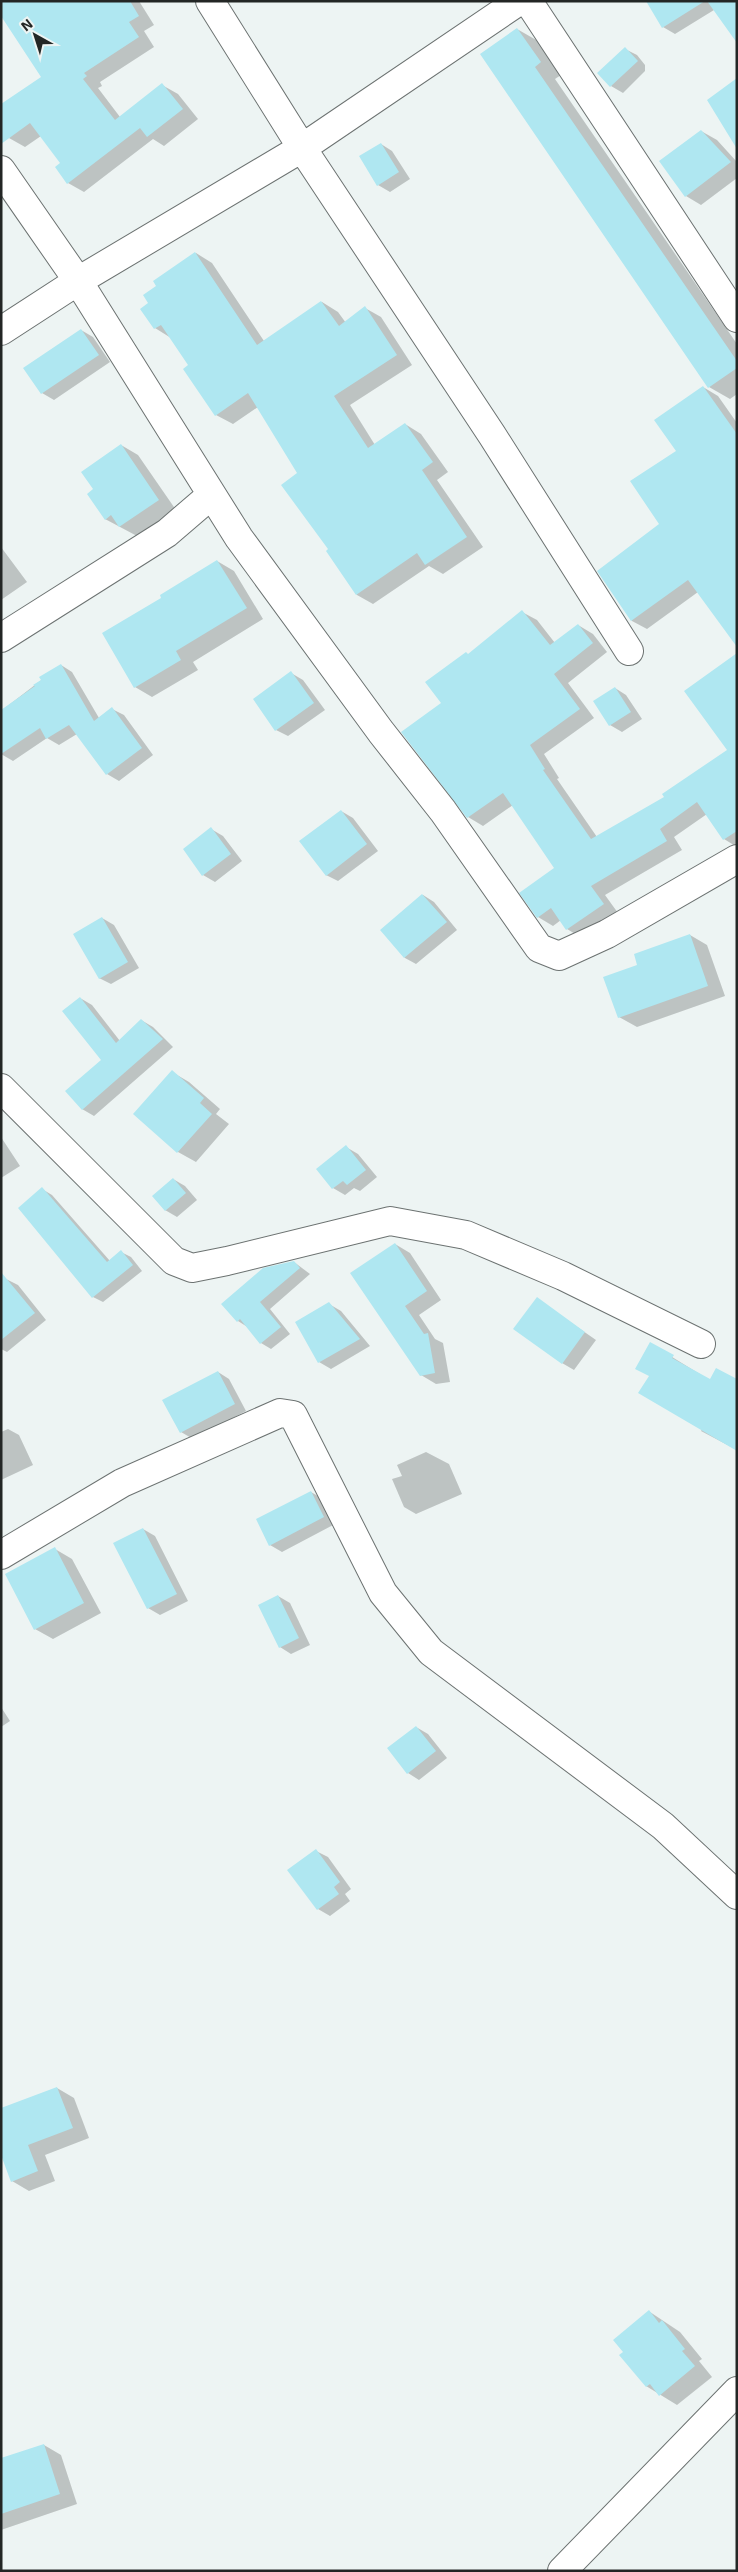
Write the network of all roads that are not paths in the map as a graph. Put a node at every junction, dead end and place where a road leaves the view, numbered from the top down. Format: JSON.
{"nodes":[{"id":1,"x":210,"y":1,"type":"edge"},
{"id":2,"x":519,"y":1,"type":"edge"},
{"id":3,"x":528,"y":1,"type":"edge"},
{"id":4,"x":302,"y":148,"type":"junction"},
{"id":5,"x":1,"y":170,"type":"edge"},
{"id":6,"x":78,"y":281,"type":"junction"},
{"id":7,"x":737,"y":318,"type":"edge"},
{"id":8,"x":1,"y":331,"type":"edge"},
{"id":9,"x":210,"y":496,"type":"junction"},
{"id":10,"x":1,"y":638,"type":"edge"},
{"id":11,"x":629,"y":652,"type":"dead end"},
{"id":12,"x":737,"y":859,"type":"edge"},
{"id":13,"x":1,"y":1088,"type":"edge"},
{"id":14,"x":701,"y":1344,"type":"dead end"},
{"id":15,"x":1,"y":1555,"type":"edge"},
{"id":16,"x":737,"y":1895,"type":"edge"},
{"id":17,"x":737,"y":2391,"type":"edge"},
{"id":18,"x":562,"y":2571,"type":"edge"}],
"edges":[{"from":1,"to":4,"type":"street"},
{"from":2,"to":4,"type":"street"},
{"from":3,"to":7,"type":"street"},
{"from":4,"to":6,"type":"street"},
{"from":4,"to":11,"type":"street"},
{"from":5,"to":6,"type":"street"},
{"from":6,"to":8,"type":"street"},
{"from":6,"to":9,"type":"street"},
{"from":9,"to":10,"type":"street"},
{"from":9,"to":12,"type":"street"},
{"from":13,"to":14,"type":"street"},
{"from":15,"to":16,"type":"street"},
{"from":17,"to":18,"type":"street"}]}
